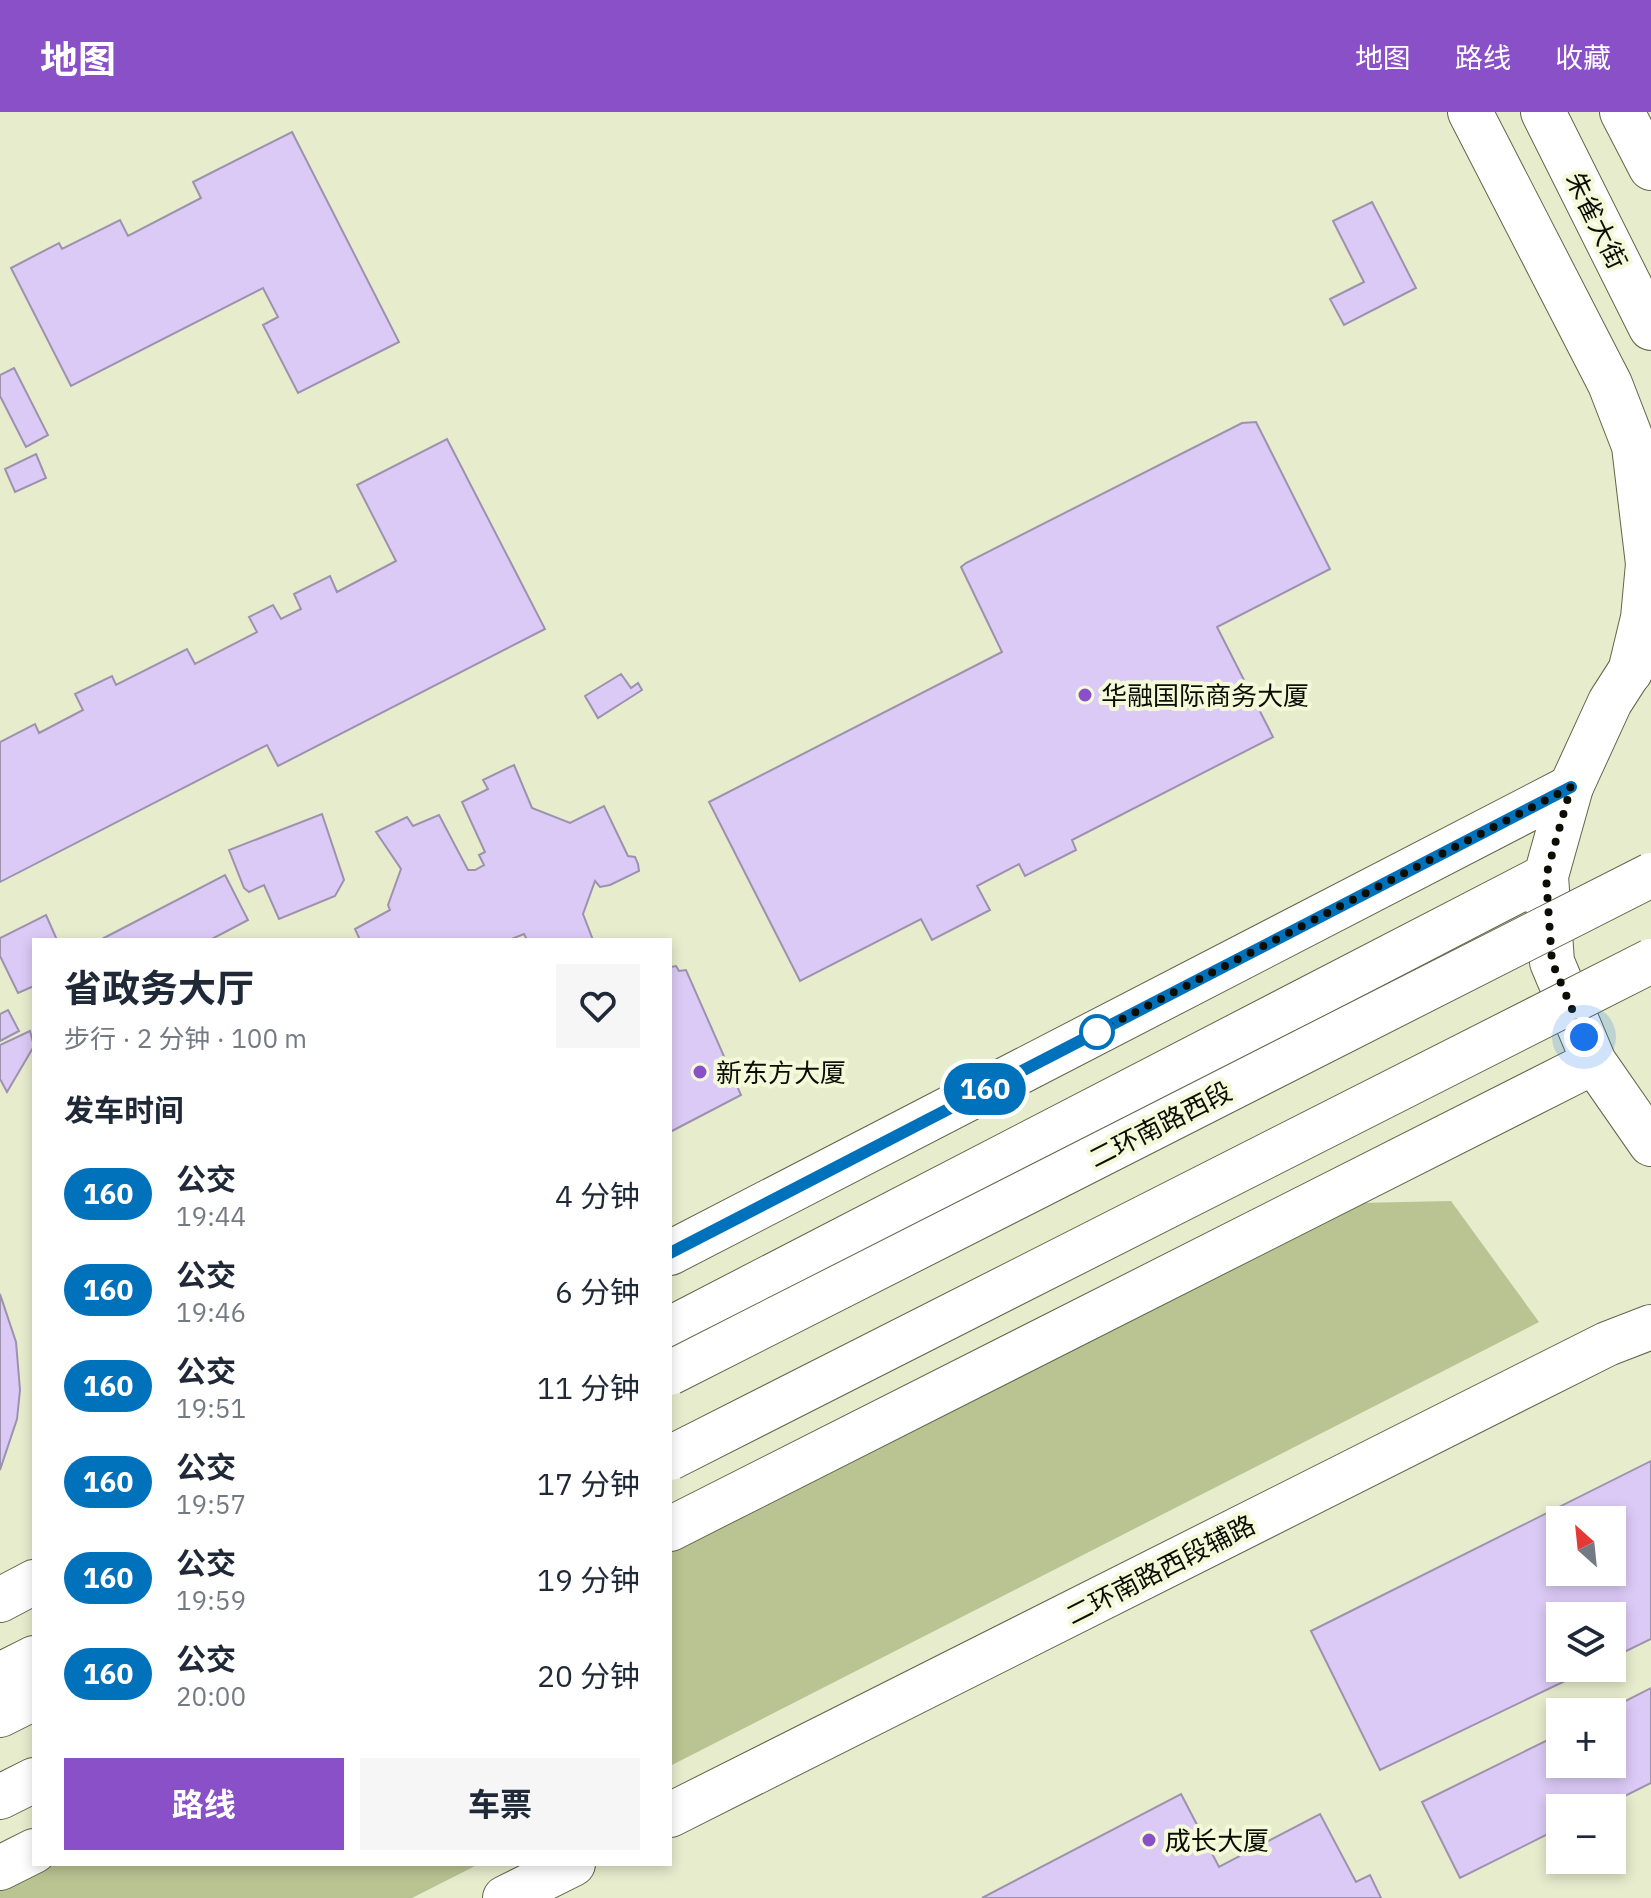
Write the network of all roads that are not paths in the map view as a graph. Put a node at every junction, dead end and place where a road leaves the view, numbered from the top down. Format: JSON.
{"nodes":[{"id":1,"x":1470,"y":112,"type":"edge"},
{"id":2,"x":1543,"y":112,"type":"edge"},
{"id":3,"x":1622,"y":112,"type":"edge"},
{"id":4,"x":1651,"y":168,"type":"edge"},
{"id":5,"x":1651,"y":328,"type":"edge"},
{"id":6,"x":1640,"y":655,"type":"edge"},
{"id":7,"x":1571,"y":787,"type":"junction"},
{"id":8,"x":1651,"y":875,"type":"edge"},
{"id":9,"x":1546,"y":876,"type":"junction"},
{"id":10,"x":1651,"y":961,"type":"edge"},
{"id":11,"x":1594,"y":1062,"type":"junction"},
{"id":12,"x":1651,"y":1144,"type":"edge"},
{"id":13,"x":672,"y":1252,"type":"edge"},
{"id":14,"x":1651,"y":1327,"type":"edge"},
{"id":15,"x":672,"y":1328,"type":"edge"},
{"id":16,"x":672,"y":1372,"type":"edge"},
{"id":17,"x":672,"y":1457,"type":"edge"},
{"id":18,"x":672,"y":1528,"type":"edge"},
{"id":19,"x":32,"y":1583,"type":"edge"},
{"id":20,"x":0,"y":1600,"type":"edge"},
{"id":21,"x":32,"y":1659,"type":"edge"},
{"id":22,"x":0,"y":1675,"type":"edge"},
{"id":23,"x":32,"y":1699,"type":"edge"},
{"id":24,"x":0,"y":1715,"type":"edge"},
{"id":25,"x":32,"y":1781,"type":"edge"},
{"id":26,"x":0,"y":1797,"type":"edge"},
{"id":27,"x":672,"y":1814,"type":"edge"},
{"id":28,"x":32,"y":1852,"type":"edge"},
{"id":29,"x":569,"y":1866,"type":"edge"},
{"id":30,"x":0,"y":1868,"type":"edge"},
{"id":31,"x":505,"y":1898,"type":"edge"}],
"edges":[{"from":1,"to":6,"type":"main road"},
{"from":2,"to":5,"type":"main road","name":"朱雀大街"},
{"from":3,"to":4,"type":"main road"},
{"from":6,"to":7,"type":"main road"},
{"from":7,"to":9,"type":"main road"},
{"from":7,"to":13,"type":"main road"},
{"from":8,"to":16,"type":"main road","name":"二环南路西段","bridge":true},
{"from":9,"to":11,"type":"main road"},
{"from":9,"to":15,"type":"main road","name":"二环南路西段"},
{"from":10,"to":17,"type":"main road","bridge":true},
{"from":11,"to":12,"type":"main road"},
{"from":11,"to":18,"type":"main road"},
{"from":14,"to":27,"type":"main road","name":"二环南路西段辅路"},
{"from":19,"to":20,"type":"main road"},
{"from":21,"to":22,"type":"main road"},
{"from":23,"to":24,"type":"main road"},
{"from":25,"to":26,"type":"main road"},
{"from":28,"to":30,"type":"main road"},
{"from":29,"to":31,"type":"main road"}]}
